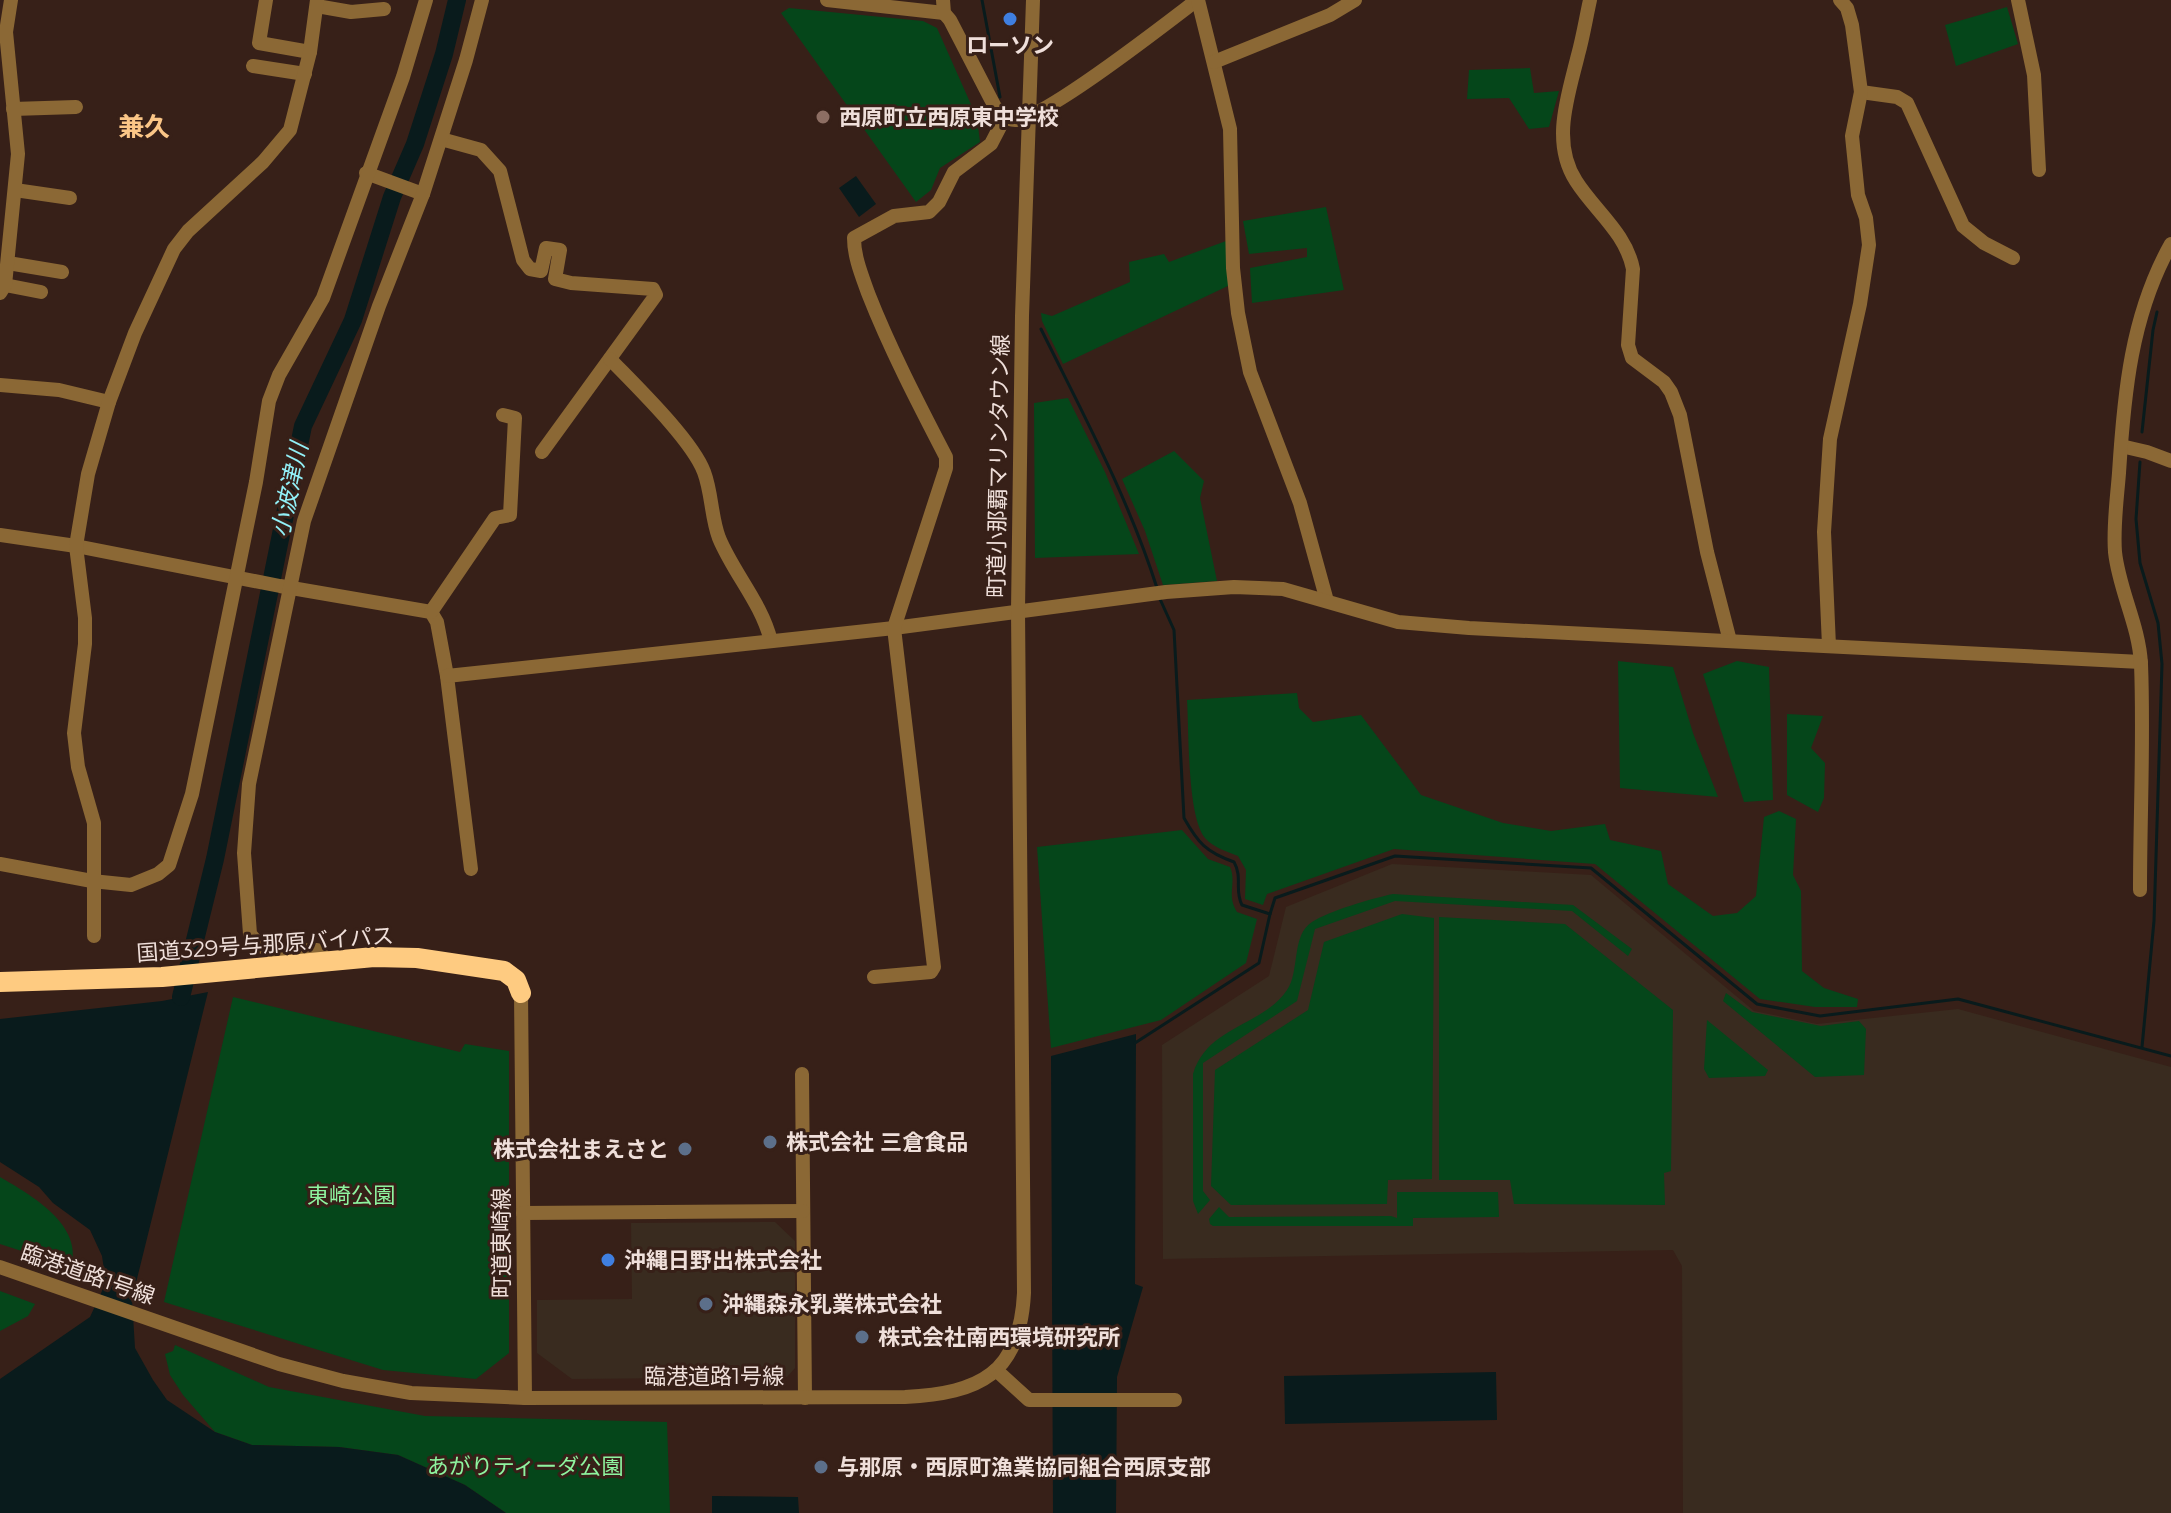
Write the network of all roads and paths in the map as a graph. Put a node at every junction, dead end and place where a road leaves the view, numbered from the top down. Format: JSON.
{"nodes":[{"id":1,"x":11,"y":0,"type":"edge"},
{"id":2,"x":266,"y":0,"type":"edge"},
{"id":3,"x":426,"y":0,"type":"edge"},
{"id":4,"x":482,"y":0,"type":"edge"},
{"id":5,"x":827,"y":0,"type":"edge"},
{"id":6,"x":1033,"y":0,"type":"edge"},
{"id":7,"x":1198,"y":0,"type":"edge"},
{"id":8,"x":1355,"y":0,"type":"edge"},
{"id":9,"x":1590,"y":0,"type":"edge"},
{"id":10,"x":1840,"y":0,"type":"edge"},
{"id":11,"x":2018,"y":0,"type":"edge"},
{"id":12,"x":317,"y":3,"type":"edge"},
{"id":13,"x":944,"y":6,"type":"edge"},
{"id":14,"x":384,"y":9,"type":"dead end"},
{"id":15,"x":310,"y":52,"type":"junction"},
{"id":16,"x":1214,"y":62,"type":"junction"},
{"id":17,"x":253,"y":66,"type":"dead end"},
{"id":18,"x":305,"y":74,"type":"junction"},
{"id":19,"x":1861,"y":92,"type":"junction"},
{"id":20,"x":76,"y":107,"type":"dead end"},
{"id":21,"x":13,"y":109,"type":"junction"},
{"id":22,"x":1029,"y":115,"type":"junction"},
{"id":23,"x":1005,"y":117,"type":"junction"},
{"id":24,"x":441,"y":139,"type":"junction"},
{"id":25,"x":2039,"y":170,"type":"dead end"},
{"id":26,"x":369,"y":174,"type":"junction"},
{"id":27,"x":15,"y":190,"type":"junction"},
{"id":28,"x":419,"y":192,"type":"junction"},
{"id":29,"x":70,"y":198,"type":"dead end"},
{"id":30,"x":2171,"y":244,"type":"edge"},
{"id":31,"x":2013,"y":258,"type":"dead end"},
{"id":32,"x":8,"y":263,"type":"junction"},
{"id":33,"x":62,"y":272,"type":"dead end"},
{"id":34,"x":3,"y":289,"type":"edge"},
{"id":35,"x":41,"y":292,"type":"dead end"},
{"id":36,"x":610,"y":359,"type":"junction"},
{"id":37,"x":0,"y":385,"type":"edge"},
{"id":38,"x":109,"y":402,"type":"junction"},
{"id":39,"x":503,"y":415,"type":"dead end"},
{"id":40,"x":2121,"y":446,"type":"junction"},
{"id":41,"x":542,"y":452,"type":"dead end"},
{"id":42,"x":2171,"y":461,"type":"edge"},
{"id":43,"x":0,"y":535,"type":"edge"},
{"id":44,"x":76,"y":546,"type":"junction"},
{"id":45,"x":240,"y":579,"type":"junction"},
{"id":46,"x":284,"y":587,"type":"junction"},
{"id":47,"x":1327,"y":601,"type":"junction"},
{"id":48,"x":1018,"y":611,"type":"junction"},
{"id":49,"x":431,"y":612,"type":"junction"},
{"id":50,"x":894,"y":628,"type":"junction"},
{"id":51,"x":771,"y":641,"type":"junction"},
{"id":52,"x":1730,"y":641,"type":"junction"},
{"id":53,"x":1829,"y":646,"type":"junction"},
{"id":54,"x":2141,"y":662,"type":"junction"},
{"id":55,"x":447,"y":676,"type":"junction"},
{"id":56,"x":0,"y":864,"type":"edge"},
{"id":57,"x":471,"y":869,"type":"dead end"},
{"id":58,"x":92,"y":881,"type":"junction"},
{"id":59,"x":2140,"y":890,"type":"dead end"},
{"id":60,"x":94,"y":936,"type":"dead end"},
{"id":61,"x":328,"y":961,"type":"junction"},
{"id":62,"x":874,"y":977,"type":"dead end"},
{"id":63,"x":0,"y":982,"type":"edge"},
{"id":64,"x":521,"y":993,"type":"joint"},
{"id":65,"x":802,"y":1074,"type":"dead end"},
{"id":66,"x":803,"y":1211,"type":"junction"},
{"id":67,"x":523,"y":1213,"type":"junction"},
{"id":68,"x":0,"y":1267,"type":"edge"},
{"id":69,"x":996,"y":1370,"type":"junction"},
{"id":70,"x":525,"y":1398,"type":"junction"},
{"id":71,"x":805,"y":1398,"type":"junction"},
{"id":72,"x":1175,"y":1400,"type":"dead end"}],
"edges":[{"from":1,"to":21,"type":"street"},
{"from":2,"to":15,"type":"street"},
{"from":3,"to":26,"type":"street"},
{"from":4,"to":24,"type":"street"},
{"from":5,"to":13,"type":"street"},
{"from":6,"to":22,"type":"street","name":"町道小那覇マリンタウン線"},
{"from":7,"to":16,"type":"street"},
{"from":7,"to":22,"type":"street"},
{"from":8,"to":16,"type":"street"},
{"from":9,"to":52,"type":"street"},
{"from":10,"to":19,"type":"street"},
{"from":11,"to":25,"type":"street"},
{"from":12,"to":14,"type":"street"},
{"from":12,"to":15,"type":"street"},
{"from":13,"to":23,"type":"street"},
{"from":15,"to":18,"type":"street"},
{"from":16,"to":47,"type":"street"},
{"from":17,"to":18,"type":"street"},
{"from":18,"to":38,"type":"street"},
{"from":19,"to":31,"type":"street"},
{"from":19,"to":53,"type":"street"},
{"from":20,"to":21,"type":"street"},
{"from":21,"to":27,"type":"street"},
{"from":22,"to":23,"type":"street"},
{"from":22,"to":48,"type":"street","name":"町道小那覇マリンタウン線"},
{"from":23,"to":50,"type":"street"},
{"from":24,"to":28,"type":"street"},
{"from":24,"to":36,"type":"street"},
{"from":26,"to":28,"type":"street"},
{"from":26,"to":45,"type":"street"},
{"from":27,"to":29,"type":"street"},
{"from":27,"to":32,"type":"street"},
{"from":28,"to":46,"type":"street"},
{"from":30,"to":40,"type":"street"},
{"from":32,"to":33,"type":"street"},
{"from":32,"to":34,"type":"street"},
{"from":34,"to":35,"type":"street"},
{"from":36,"to":41,"type":"street"},
{"from":36,"to":51,"type":"street"},
{"from":37,"to":38,"type":"street"},
{"from":38,"to":44,"type":"street"},
{"from":39,"to":49,"type":"street"},
{"from":40,"to":42,"type":"street"},
{"from":40,"to":54,"type":"street"},
{"from":43,"to":44,"type":"street"},
{"from":44,"to":45,"type":"street"},
{"from":44,"to":58,"type":"street"},
{"from":45,"to":46,"type":"street"},
{"from":45,"to":58,"type":"street"},
{"from":46,"to":49,"type":"street"},
{"from":46,"to":61,"type":"street"},
{"from":47,"to":48,"type":"street"},
{"from":47,"to":52,"type":"street"},
{"from":48,"to":50,"type":"street"},
{"from":48,"to":69,"type":"street","name":"町道小那覇マリンタウン線"},
{"from":49,"to":55,"type":"street"},
{"from":50,"to":51,"type":"street"},
{"from":50,"to":62,"type":"street"},
{"from":51,"to":55,"type":"street"},
{"from":52,"to":53,"type":"street"},
{"from":53,"to":54,"type":"street"},
{"from":54,"to":59,"type":"street"},
{"from":55,"to":57,"type":"street"},
{"from":56,"to":58,"type":"street"},
{"from":58,"to":60,"type":"street"},
{"from":61,"to":63,"type":"highway","name":"国道329号与那原バイパス"},
{"from":61,"to":64,"type":"highway","name":"国道329号与那原バイパス"},
{"from":64,"to":67,"type":"street","name":"町道東崎線"},
{"from":65,"to":66,"type":"street"},
{"from":66,"to":67,"type":"street"},
{"from":66,"to":71,"type":"street"},
{"from":67,"to":70,"type":"street","name":"町道東崎線"},
{"from":68,"to":70,"type":"street","name":"臨港道路1号線"},
{"from":69,"to":71,"type":"street","name":"臨港道路1号線"},
{"from":69,"to":72,"type":"street"},
{"from":70,"to":71,"type":"street","name":"臨港道路1号線"}]}
